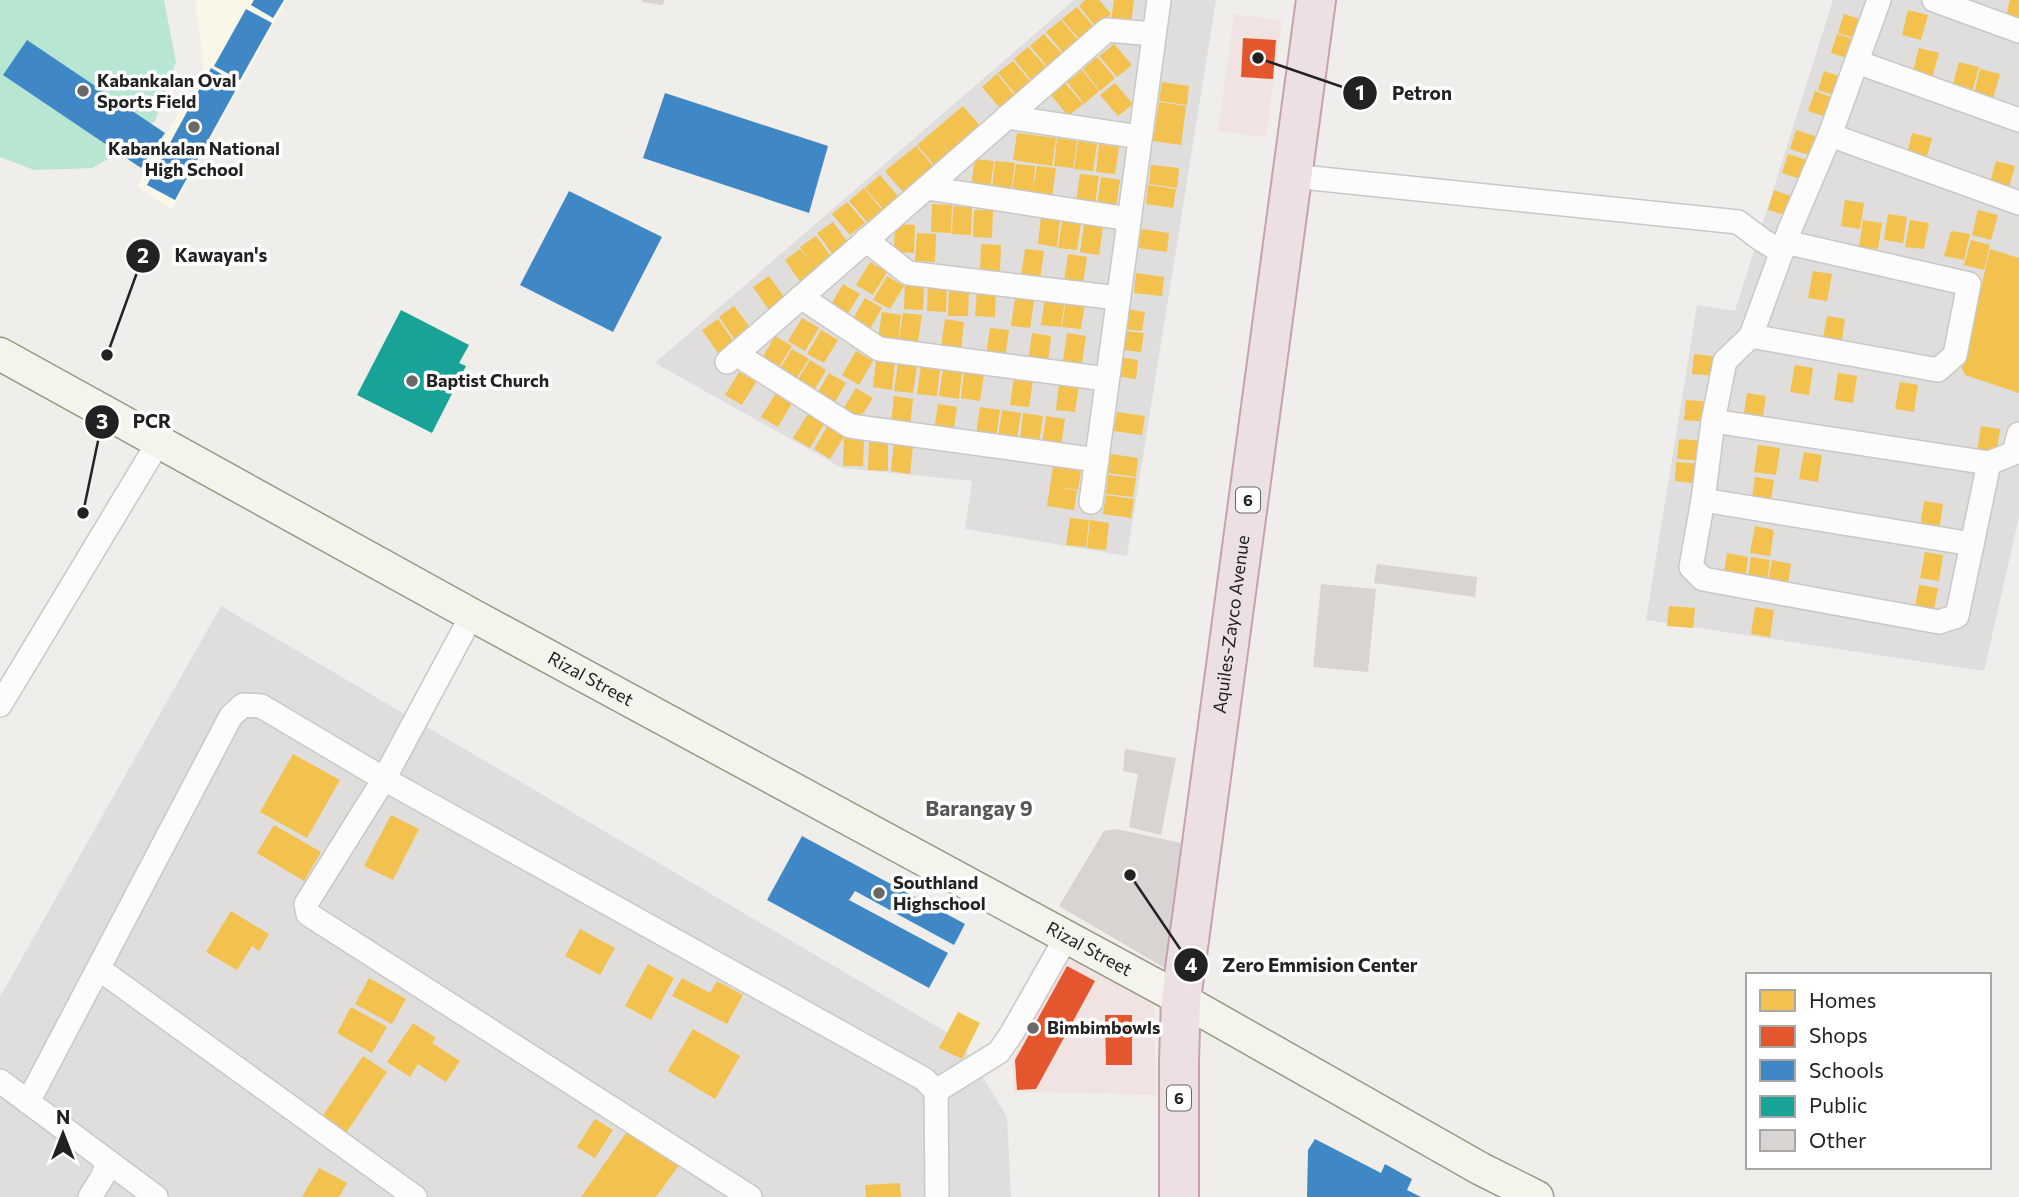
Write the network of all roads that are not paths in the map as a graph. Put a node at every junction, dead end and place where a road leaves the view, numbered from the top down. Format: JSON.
{"nodes":[{"id":1,"x":1159,"y":0,"type":"edge"},
{"id":2,"x":1316,"y":0,"type":"edge"},
{"id":3,"x":1879,"y":0,"type":"edge"},
{"id":4,"x":1934,"y":0,"type":"edge"},
{"id":5,"x":2019,"y":31,"type":"edge"},
{"id":6,"x":1154,"y":34,"type":"junction"},
{"id":7,"x":1857,"y":62,"type":"junction"},
{"id":8,"x":1007,"y":117,"type":"junction"},
{"id":9,"x":2019,"y":120,"type":"edge"},
{"id":10,"x":1830,"y":135,"type":"junction"},
{"id":11,"x":1140,"y":137,"type":"junction"},
{"id":12,"x":1292,"y":176,"type":"junction"},
{"id":13,"x":927,"y":188,"type":"junction"},
{"id":14,"x":2019,"y":203,"type":"edge"},
{"id":15,"x":1129,"y":219,"type":"junction"},
{"id":16,"x":866,"y":240,"type":"junction"},
{"id":17,"x":1786,"y":241,"type":"junction"},
{"id":18,"x":801,"y":298,"type":"junction"},
{"id":19,"x":1118,"y":298,"type":"junction"},
{"id":20,"x":1751,"y":336,"type":"junction"},
{"id":21,"x":0,"y":354,"type":"edge"},
{"id":22,"x":1107,"y":379,"type":"junction"},
{"id":23,"x":1713,"y":421,"type":"junction"},
{"id":24,"x":158,"y":443,"type":"junction"},
{"id":25,"x":2017,"y":447,"type":"edge"},
{"id":26,"x":1097,"y":460,"type":"junction"},
{"id":27,"x":1989,"y":463,"type":"junction"},
{"id":28,"x":1703,"y":500,"type":"junction"},
{"id":29,"x":1091,"y":502,"type":"dead end"},
{"id":30,"x":1972,"y":544,"type":"junction"},
{"id":31,"x":472,"y":615,"type":"junction"},
{"id":32,"x":0,"y":705,"type":"edge"},
{"id":33,"x":384,"y":779,"type":"junction"},
{"id":34,"x":1067,"y":936,"type":"junction"},
{"id":35,"x":99,"y":969,"type":"junction"},
{"id":36,"x":1181,"y":999,"type":"junction"},
{"id":37,"x":0,"y":1081,"type":"edge"},
{"id":38,"x":936,"y":1091,"type":"junction"},
{"id":39,"x":28,"y":1102,"type":"junction"},
{"id":40,"x":107,"y":1162,"type":"junction"},
{"id":41,"x":90,"y":1197,"type":"edge"},
{"id":42,"x":156,"y":1197,"type":"edge"},
{"id":43,"x":415,"y":1197,"type":"edge"},
{"id":44,"x":750,"y":1197,"type":"edge"},
{"id":45,"x":937,"y":1197,"type":"edge"},
{"id":46,"x":1179,"y":1197,"type":"edge"},
{"id":47,"x":1537,"y":1197,"type":"edge"}],
"edges":[{"from":1,"to":6,"type":"street"},
{"from":2,"to":12,"type":"highway","name":"Aquiles-Zayco Avenue","number":"6"},
{"from":3,"to":7,"type":"street"},
{"from":4,"to":5,"type":"street"},
{"from":6,"to":8,"type":"street"},
{"from":6,"to":11,"type":"street"},
{"from":7,"to":9,"type":"street"},
{"from":7,"to":10,"type":"street"},
{"from":8,"to":11,"type":"street"},
{"from":8,"to":13,"type":"street"},
{"from":10,"to":14,"type":"street"},
{"from":10,"to":17,"type":"street"},
{"from":11,"to":15,"type":"street"},
{"from":12,"to":17,"type":"street"},
{"from":12,"to":36,"type":"highway","name":"Aquiles-Zayco Avenue","number":"6"},
{"from":13,"to":15,"type":"street"},
{"from":13,"to":16,"type":"street"},
{"from":15,"to":19,"type":"street"},
{"from":16,"to":18,"type":"street"},
{"from":16,"to":19,"type":"street"},
{"from":17,"to":20,"type":"street"},
{"from":17,"to":20,"type":"street"},
{"from":18,"to":22,"type":"street"},
{"from":18,"to":26,"type":"street"},
{"from":19,"to":22,"type":"street"},
{"from":20,"to":23,"type":"street"},
{"from":21,"to":24,"type":"main road","name":"Rizal Street"},
{"from":22,"to":26,"type":"street"},
{"from":23,"to":27,"type":"street"},
{"from":23,"to":28,"type":"street"},
{"from":24,"to":31,"type":"main road","name":"Rizal Street"},
{"from":24,"to":32,"type":"street"},
{"from":25,"to":27,"type":"street"},
{"from":26,"to":29,"type":"street"},
{"from":27,"to":30,"type":"street"},
{"from":28,"to":30,"type":"street"},
{"from":28,"to":30,"type":"street"},
{"from":31,"to":33,"type":"street"},
{"from":31,"to":34,"type":"main road","name":"Rizal Street"},
{"from":33,"to":35,"type":"street"},
{"from":33,"to":38,"type":"street"},
{"from":33,"to":44,"type":"street"},
{"from":34,"to":36,"type":"main road","name":"Rizal Street"},
{"from":34,"to":38,"type":"street"},
{"from":35,"to":39,"type":"street"},
{"from":35,"to":43,"type":"street"},
{"from":36,"to":46,"type":"highway","number":"6"},
{"from":36,"to":47,"type":"main road","name":"Rizal Street"},
{"from":37,"to":39,"type":"street"},
{"from":38,"to":45,"type":"street"},
{"from":39,"to":40,"type":"street"},
{"from":40,"to":41,"type":"street"},
{"from":40,"to":42,"type":"street"}]}
